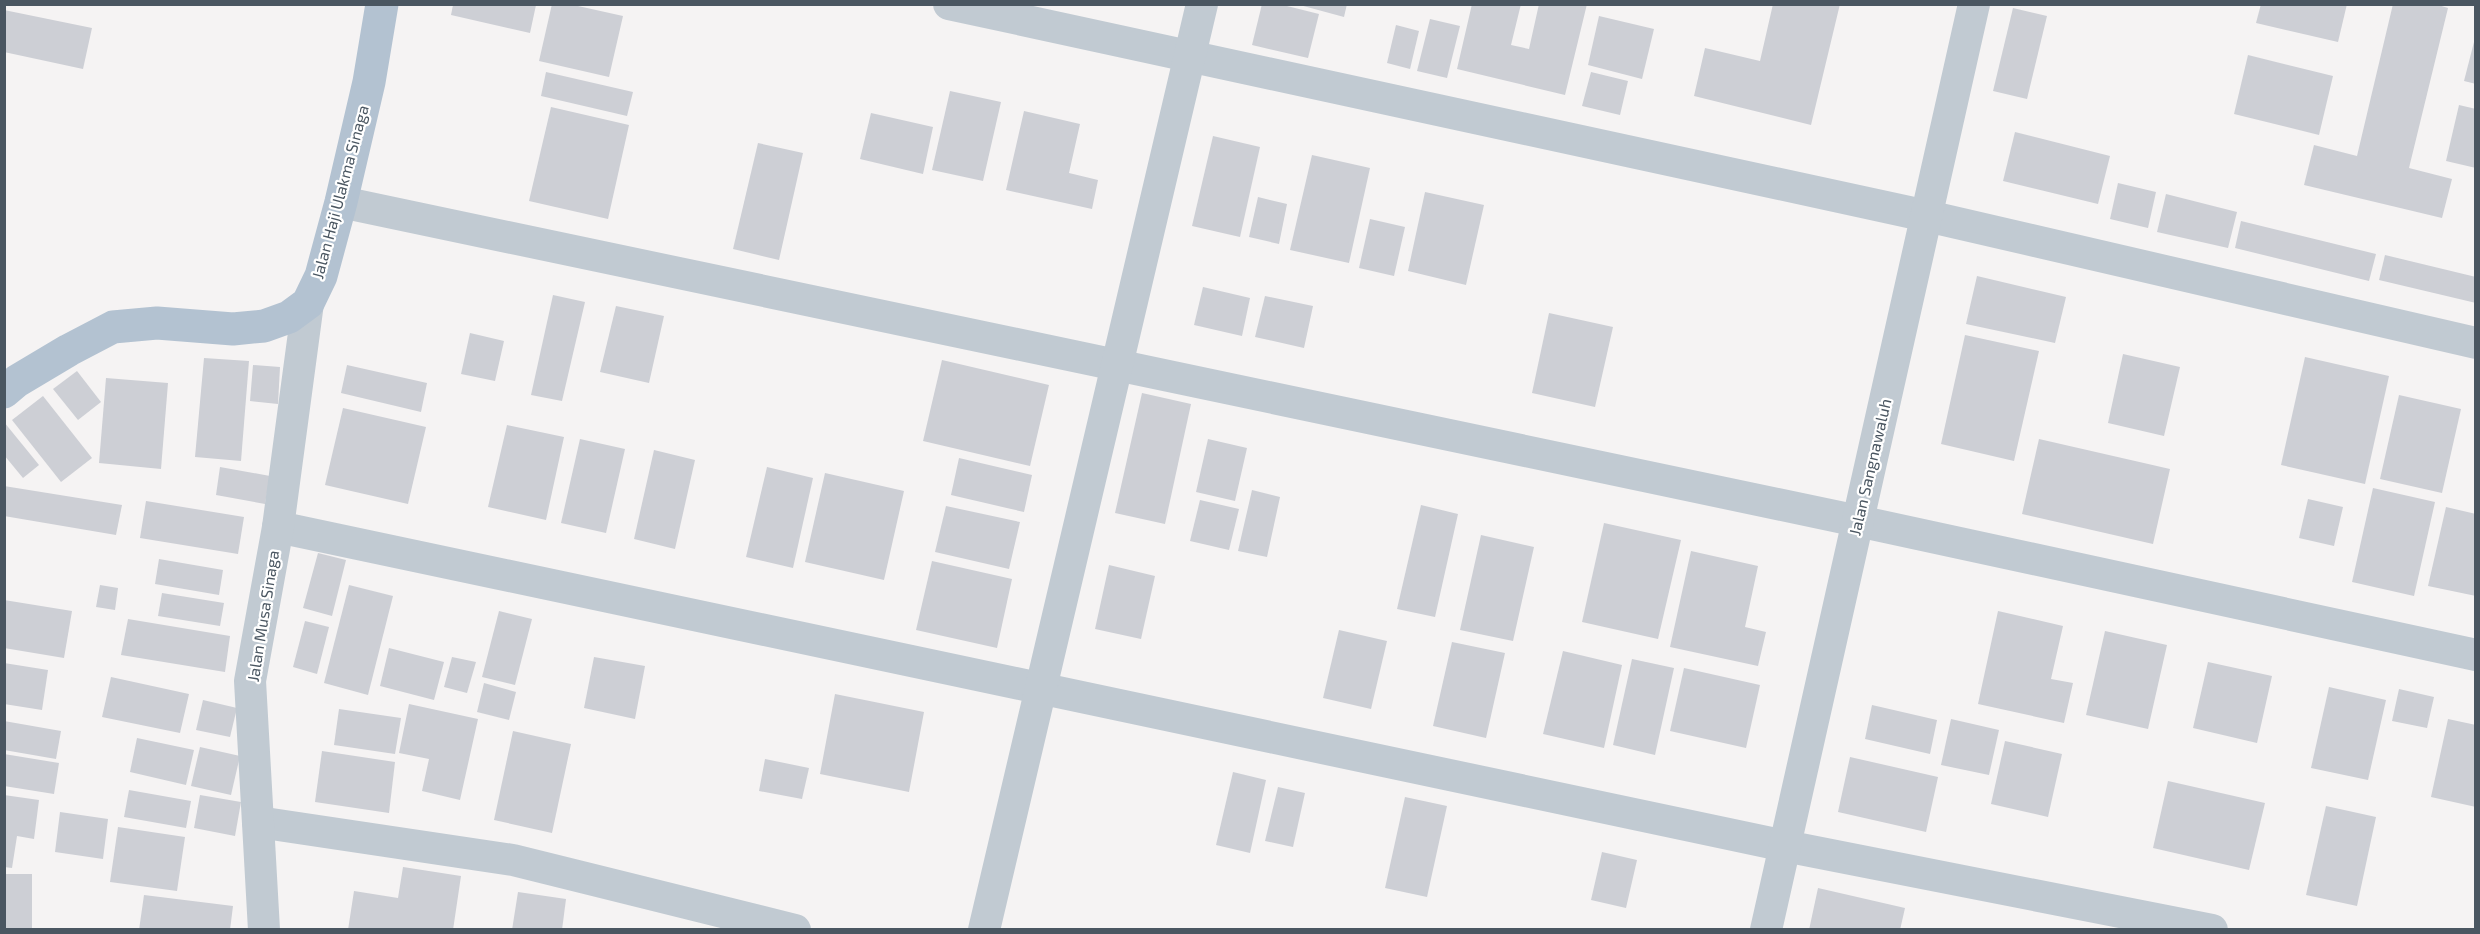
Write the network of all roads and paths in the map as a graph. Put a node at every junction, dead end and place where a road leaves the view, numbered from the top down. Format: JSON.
{"nodes":[{"id":1,"x":382,"y":4,"type":"edge"},
{"id":2,"x":949,"y":4,"type":"edge"},
{"id":3,"x":1202,"y":4,"type":"edge"},
{"id":4,"x":1974,"y":4,"type":"edge"},
{"id":5,"x":1190,"y":57,"type":"junction"},
{"id":6,"x":341,"y":201,"type":"junction"},
{"id":7,"x":1927,"y":216,"type":"junction"},
{"id":8,"x":308,"y":303,"type":"junction"},
{"id":9,"x":2475,"y":343,"type":"edge"},
{"id":10,"x":1118,"y":365,"type":"junction"},
{"id":11,"x":4,"y":392,"type":"edge"},
{"id":12,"x":1858,"y":521,"type":"junction"},
{"id":13,"x":278,"y":527,"type":"junction"},
{"id":14,"x":2475,"y":655,"type":"edge"},
{"id":15,"x":1041,"y":689,"type":"junction"},
{"id":16,"x":258,"y":822,"type":"junction"},
{"id":17,"x":1785,"y":846,"type":"junction"},
{"id":18,"x":264,"y":930,"type":"edge"},
{"id":19,"x":795,"y":930,"type":"edge"},
{"id":20,"x":984,"y":930,"type":"edge"},
{"id":21,"x":1766,"y":930,"type":"edge"},
{"id":22,"x":2212,"y":930,"type":"edge"}],
"edges":[{"from":1,"to":6,"type":"main road","name":"Jalan Haji Ulakma Sinaga"},
{"from":2,"to":5,"type":"street"},
{"from":3,"to":5,"type":"street"},
{"from":4,"to":7,"type":"street","name":"Jalan Sangnawaluh"},
{"from":5,"to":7,"type":"street"},
{"from":5,"to":10,"type":"street"},
{"from":6,"to":8,"type":"main road","name":"Jalan Haji Ulakma Sinaga"},
{"from":6,"to":10,"type":"street"},
{"from":7,"to":9,"type":"street"},
{"from":7,"to":12,"type":"street","name":"Jalan Sangnawaluh"},
{"from":8,"to":11,"type":"main road"},
{"from":8,"to":13,"type":"street","name":"Jalan Musa Sinaga"},
{"from":10,"to":12,"type":"street"},
{"from":10,"to":15,"type":"street"},
{"from":12,"to":14,"type":"street"},
{"from":12,"to":17,"type":"street","name":"Jalan Sangnawaluh"},
{"from":13,"to":15,"type":"street"},
{"from":13,"to":16,"type":"street","name":"Jalan Musa Sinaga"},
{"from":15,"to":17,"type":"street"},
{"from":15,"to":20,"type":"street"},
{"from":16,"to":18,"type":"street","name":"Jalan Musa Sinaga"},
{"from":16,"to":19,"type":"street"},
{"from":17,"to":21,"type":"street","name":"Jalan Sangnawaluh"},
{"from":17,"to":22,"type":"street"}]}
